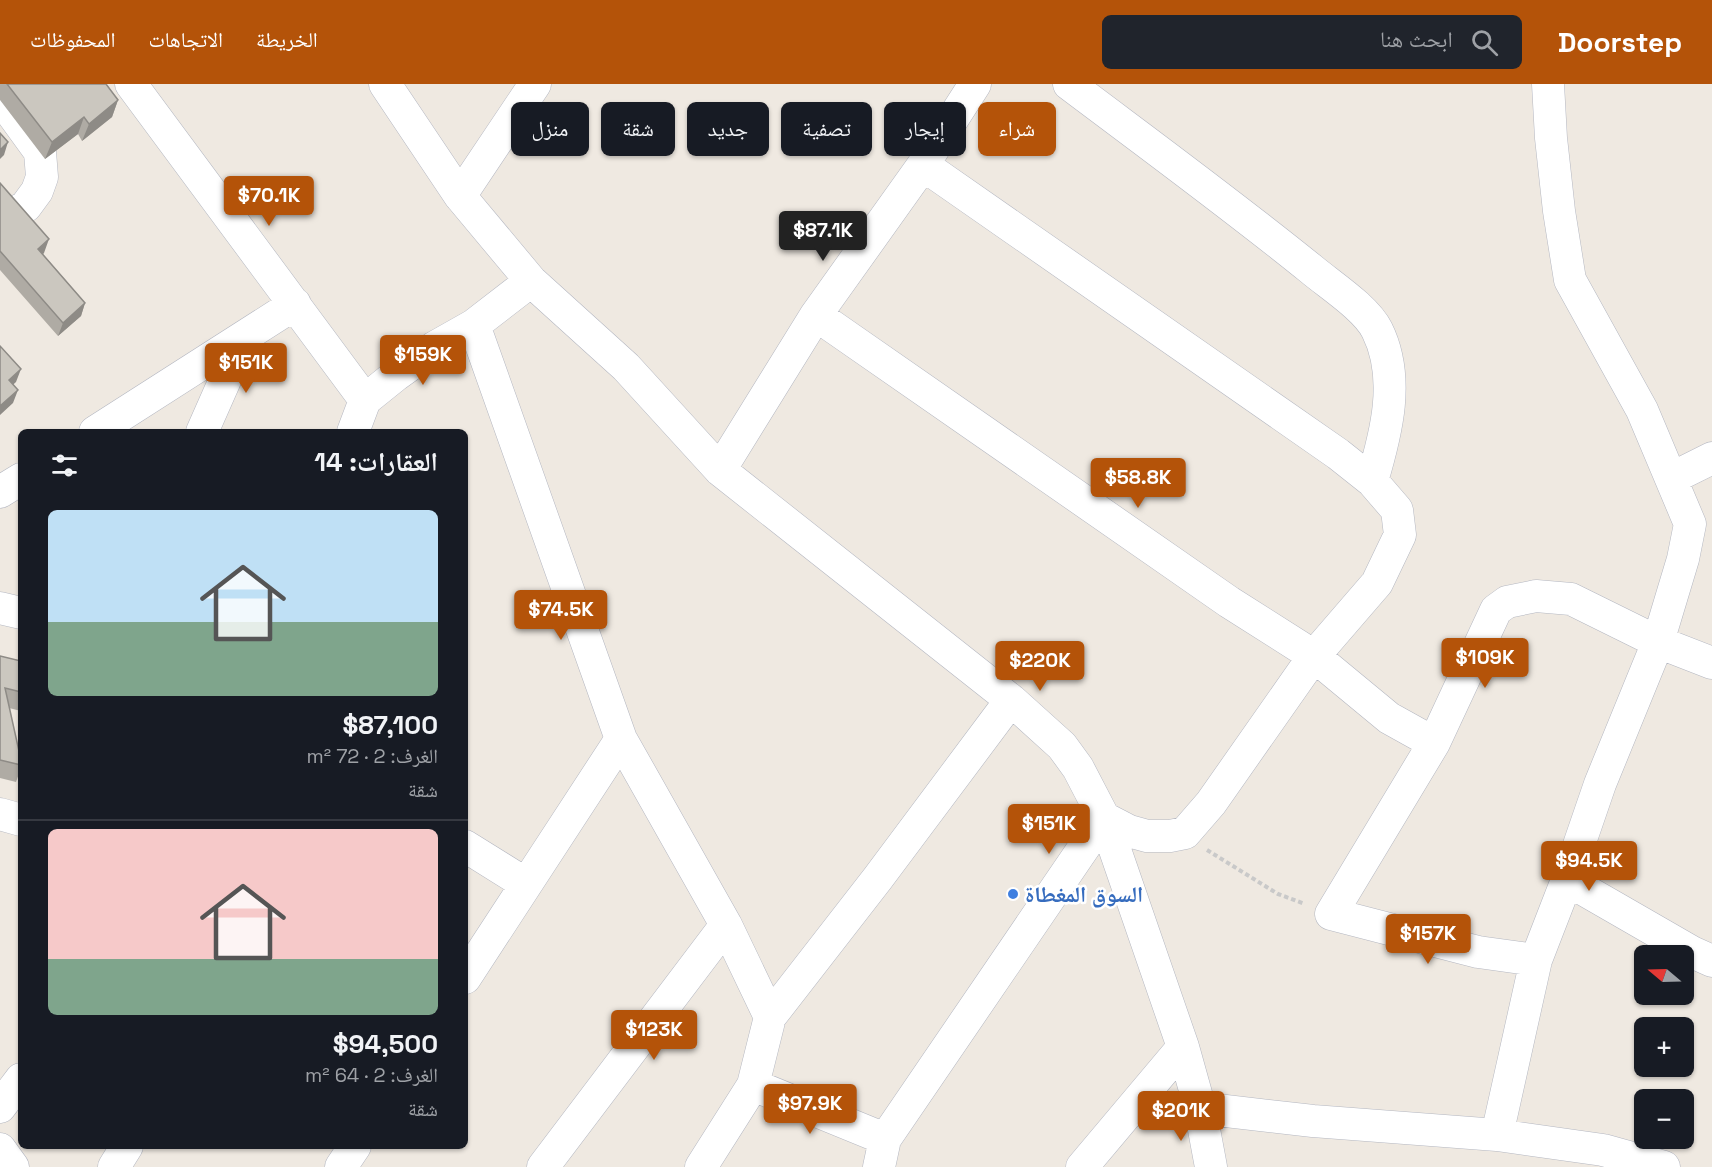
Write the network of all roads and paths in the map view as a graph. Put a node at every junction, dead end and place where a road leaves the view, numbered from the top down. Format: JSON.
{"nodes":[{"id":1,"x":132,"y":84,"type":"edge"},
{"id":2,"x":385,"y":84,"type":"edge"},
{"id":3,"x":535,"y":84,"type":"edge"},
{"id":4,"x":975,"y":84,"type":"edge"},
{"id":5,"x":1069,"y":84,"type":"edge"},
{"id":6,"x":1548,"y":84,"type":"edge"},
{"id":7,"x":0,"y":97,"type":"edge"},
{"id":8,"x":923,"y":165,"type":"junction"},
{"id":9,"x":460,"y":196,"type":"junction"},
{"id":10,"x":0,"y":223,"type":"edge"},
{"id":11,"x":531,"y":281,"type":"junction"},
{"id":12,"x":295,"y":304,"type":"junction"},
{"id":13,"x":816,"y":315,"type":"junction"},
{"id":14,"x":474,"y":325,"type":"junction"},
{"id":15,"x":244,"y":337,"type":"junction"},
{"id":16,"x":366,"y":400,"type":"junction"},
{"id":17,"x":100,"y":429,"type":"edge"},
{"id":18,"x":203,"y":429,"type":"edge"},
{"id":19,"x":354,"y":429,"type":"edge"},
{"id":20,"x":1712,"y":458,"type":"edge"},
{"id":21,"x":720,"y":470,"type":"junction"},
{"id":22,"x":1672,"y":477,"type":"junction"},
{"id":23,"x":18,"y":481,"type":"edge"},
{"id":24,"x":1372,"y":482,"type":"junction"},
{"id":25,"x":0,"y":492,"type":"edge"},
{"id":26,"x":0,"y":608,"type":"edge"},
{"id":27,"x":18,"y":613,"type":"edge"},
{"id":28,"x":1658,"y":642,"type":"junction"},
{"id":29,"x":1314,"y":656,"type":"junction"},
{"id":30,"x":1712,"y":663,"type":"edge"},
{"id":31,"x":1011,"y":700,"type":"junction"},
{"id":32,"x":621,"y":739,"type":"junction"},
{"id":33,"x":1434,"y":743,"type":"junction"},
{"id":34,"x":0,"y":814,"type":"edge"},
{"id":35,"x":1104,"y":818,"type":"junction"},
{"id":36,"x":18,"y":819,"type":"edge"},
{"id":37,"x":1185,"y":833,"type":"junction"},
{"id":38,"x":468,"y":848,"type":"edge"},
{"id":39,"x":1567,"y":880,"type":"junction"},
{"id":40,"x":526,"y":884,"type":"junction"},
{"id":41,"x":1331,"y":914,"type":"junction"},
{"id":42,"x":726,"y":925,"type":"junction"},
{"id":43,"x":1536,"y":960,"type":"junction"},
{"id":44,"x":1712,"y":961,"type":"edge"},
{"id":45,"x":468,"y":973,"type":"edge"},
{"id":46,"x":770,"y":1017,"type":"junction"},
{"id":47,"x":1183,"y":1047,"type":"junction"},
{"id":48,"x":18,"y":1083,"type":"edge"},
{"id":49,"x":753,"y":1085,"type":"junction"},
{"id":50,"x":0,"y":1107,"type":"edge"},
{"id":51,"x":1200,"y":1108,"type":"junction"},
{"id":52,"x":1497,"y":1135,"type":"junction"},
{"id":53,"x":0,"y":1149,"type":"edge"},
{"id":54,"x":125,"y":1149,"type":"edge"},
{"id":55,"x":353,"y":1149,"type":"edge"},
{"id":56,"x":882,"y":1153,"type":"edge"},
{"id":57,"x":1604,"y":1159,"type":"edge"},
{"id":58,"x":708,"y":1164,"type":"edge"},
{"id":59,"x":13,"y":1167,"type":"edge"},
{"id":60,"x":114,"y":1167,"type":"edge"},
{"id":61,"x":341,"y":1167,"type":"edge"},
{"id":62,"x":543,"y":1167,"type":"edge"},
{"id":63,"x":1082,"y":1167,"type":"edge"},
{"id":64,"x":1211,"y":1167,"type":"edge"},
{"id":65,"x":1664,"y":1167,"type":"edge"}],
"edges":[{"from":1,"to":12,"type":"street"},
{"from":2,"to":9,"type":"street"},
{"from":3,"to":9,"type":"street"},
{"from":4,"to":8,"type":"street"},
{"from":5,"to":24,"type":"street"},
{"from":6,"to":22,"type":"street"},
{"from":7,"to":10,"type":"street"},
{"from":8,"to":13,"type":"street"},
{"from":8,"to":24,"type":"street"},
{"from":9,"to":11,"type":"street"},
{"from":11,"to":14,"type":"street"},
{"from":11,"to":21,"type":"street"},
{"from":12,"to":15,"type":"street"},
{"from":12,"to":16,"type":"street"},
{"from":13,"to":21,"type":"street"},
{"from":13,"to":29,"type":"street"},
{"from":14,"to":16,"type":"street"},
{"from":14,"to":32,"type":"street"},
{"from":15,"to":17,"type":"street"},
{"from":15,"to":18,"type":"street"},
{"from":16,"to":19,"type":"street"},
{"from":20,"to":22,"type":"street"},
{"from":21,"to":31,"type":"street"},
{"from":22,"to":28,"type":"street"},
{"from":23,"to":25,"type":"street"},
{"from":24,"to":29,"type":"street"},
{"from":26,"to":27,"type":"street"},
{"from":28,"to":30,"type":"street"},
{"from":28,"to":33,"type":"street"},
{"from":28,"to":39,"type":"street"},
{"from":29,"to":33,"type":"street"},
{"from":29,"to":37,"type":"street"},
{"from":31,"to":35,"type":"street"},
{"from":31,"to":46,"type":"street"},
{"from":32,"to":40,"type":"street"},
{"from":32,"to":42,"type":"street"},
{"from":33,"to":41,"type":"street"},
{"from":34,"to":36,"type":"street"},
{"from":35,"to":37,"type":"street"},
{"from":35,"to":47,"type":"street"},
{"from":35,"to":56,"type":"street"},
{"from":37,"to":41,"type":"path"},
{"from":38,"to":40,"type":"street"},
{"from":39,"to":43,"type":"street"},
{"from":39,"to":44,"type":"street"},
{"from":40,"to":45,"type":"street"},
{"from":41,"to":43,"type":"street"},
{"from":42,"to":46,"type":"street"},
{"from":42,"to":62,"type":"street"},
{"from":43,"to":52,"type":"street"},
{"from":46,"to":49,"type":"street"},
{"from":47,"to":51,"type":"street"},
{"from":47,"to":63,"type":"street"},
{"from":48,"to":50,"type":"street"},
{"from":49,"to":56,"type":"street"},
{"from":49,"to":58,"type":"street"},
{"from":51,"to":52,"type":"street"},
{"from":51,"to":64,"type":"street"},
{"from":52,"to":57,"type":"street"},
{"from":53,"to":59,"type":"street"},
{"from":54,"to":60,"type":"street"},
{"from":55,"to":61,"type":"street"},
{"from":57,"to":65,"type":"street"}]}
